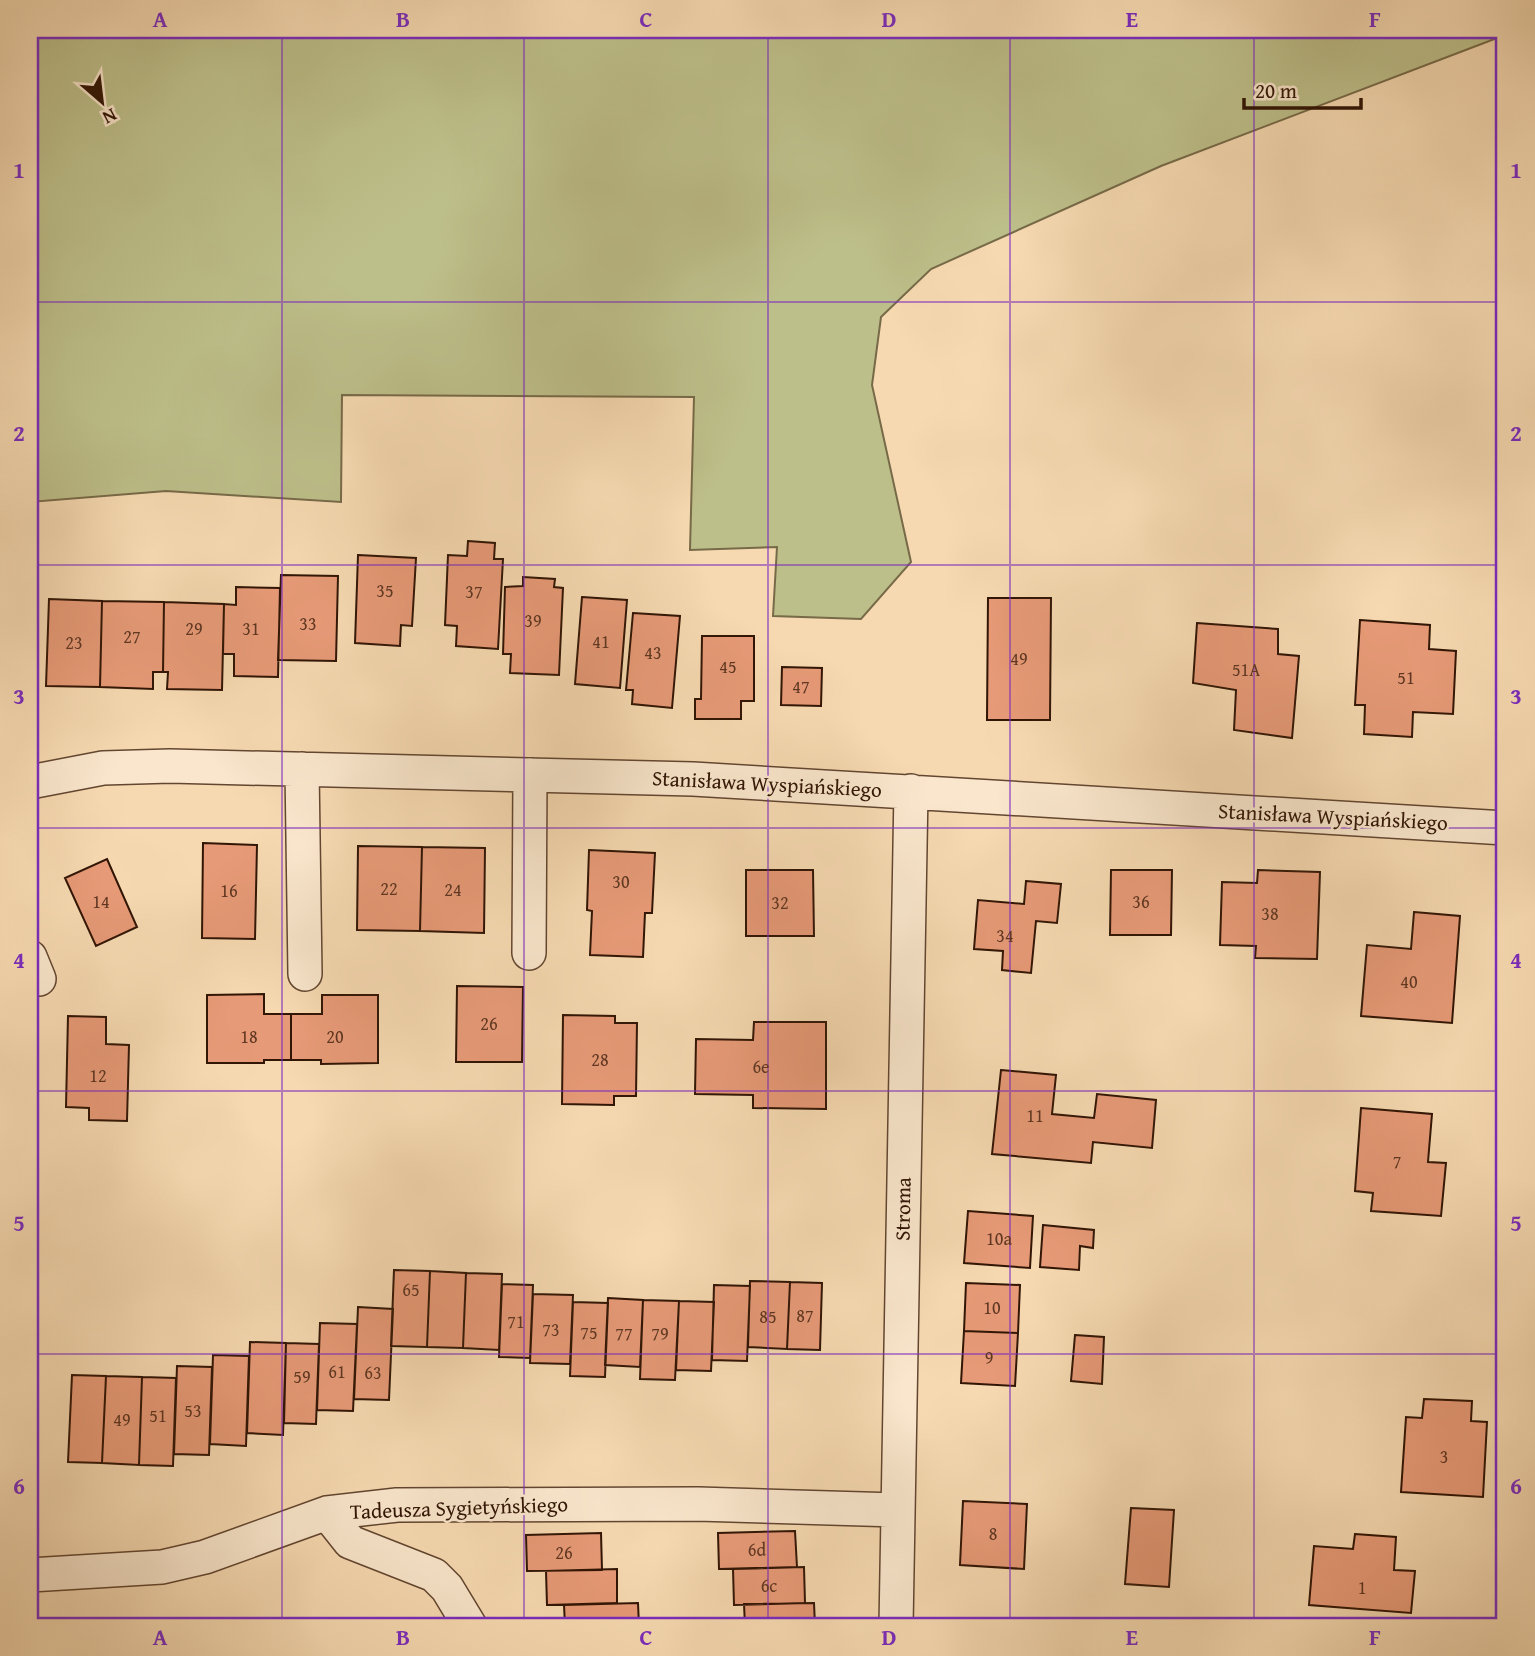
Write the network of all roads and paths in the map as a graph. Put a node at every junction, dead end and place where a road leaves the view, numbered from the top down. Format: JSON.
{"nodes":[{"id":1,"x":302,"y":769,"type":"junction"},
{"id":2,"x":530,"y":775,"type":"junction"},
{"id":3,"x":30,"y":782,"type":"edge"},
{"id":4,"x":911,"y":791,"type":"junction"},
{"id":5,"x":1505,"y":828,"type":"edge"},
{"id":6,"x":529,"y":953,"type":"dead end"},
{"id":7,"x":305,"y":974,"type":"dead end"},
{"id":8,"x":897,"y":1510,"type":"junction"},
{"id":9,"x":327,"y":1513,"type":"junction"},
{"id":10,"x":30,"y":1575,"type":"edge"},
{"id":11,"x":470,"y":1626,"type":"edge"},
{"id":12,"x":896,"y":1626,"type":"edge"}],
"edges":[{"from":1,"to":2,"type":"street","name":"Stanisława Wyspiańskiego"},
{"from":1,"to":3,"type":"street","name":"Stanisława Wyspiańskiego"},
{"from":1,"to":7,"type":"street"},
{"from":2,"to":4,"type":"street","name":"Stanisława Wyspiańskiego"},
{"from":2,"to":6,"type":"street"},
{"from":4,"to":5,"type":"street","name":"Stanisława Wyspiańskiego"},
{"from":4,"to":8,"type":"street","name":"Stroma"},
{"from":8,"to":9,"type":"street","name":"Tadeusza Sygietyńskiego"},
{"from":8,"to":12,"type":"street","name":"Stroma"},
{"from":9,"to":10,"type":"street","name":"Tadeusza Sygietyńskiego"},
{"from":9,"to":11,"type":"street"}]}
